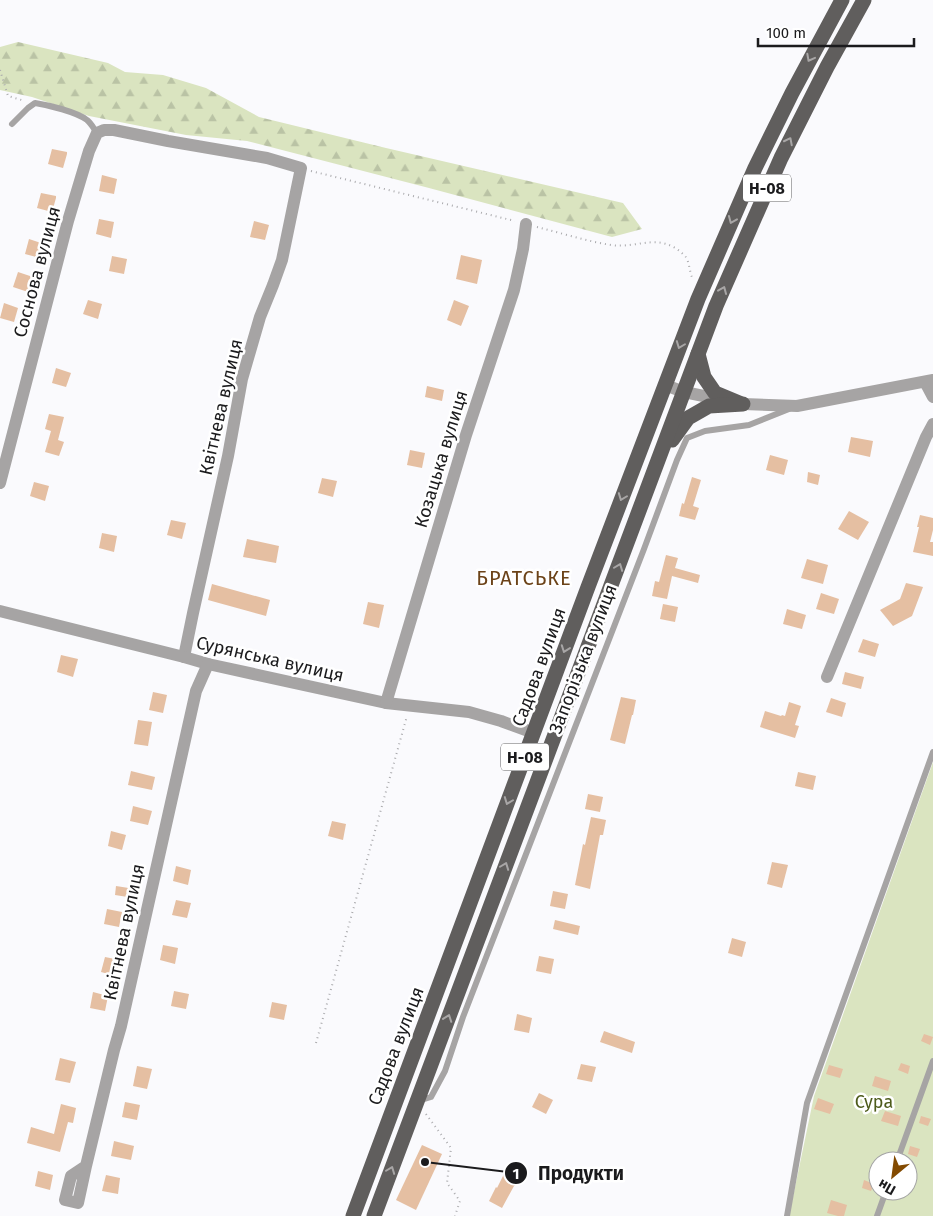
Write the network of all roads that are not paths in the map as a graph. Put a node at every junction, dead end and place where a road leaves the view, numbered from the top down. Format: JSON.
{"nodes":[{"id":1,"x":842,"y":0,"type":"edge"},
{"id":2,"x":864,"y":0,"type":"edge"},
{"id":3,"x":12,"y":124,"type":"dead end"},
{"id":4,"x":99,"y":132,"type":"junction"},
{"id":5,"x":526,"y":224,"type":"road end"},
{"id":6,"x":698,"y":354,"type":"junction"},
{"id":7,"x":929,"y":381,"type":"edge"},
{"id":8,"x":665,"y":385,"type":"junction"},
{"id":9,"x":685,"y":388,"type":"junction"},
{"id":10,"x":933,"y":397,"type":"edge"},
{"id":11,"x":743,"y":404,"type":"junction"},
{"id":12,"x":797,"y":406,"type":"junction"},
{"id":13,"x":933,"y":424,"type":"edge"},
{"id":14,"x":660,"y":457,"type":"junction"},
{"id":15,"x":0,"y":483,"type":"edge"},
{"id":16,"x":0,"y":611,"type":"edge"},
{"id":17,"x":184,"y":657,"type":"junction"},
{"id":18,"x":208,"y":664,"type":"junction"},
{"id":19,"x":827,"y":677,"type":"dead end"},
{"id":20,"x":386,"y":704,"type":"junction"},
{"id":21,"x":534,"y":733,"type":"junction"},
{"id":22,"x":933,"y":752,"type":"edge"},
{"id":23,"x":931,"y":764,"type":"edge"},
{"id":24,"x":933,"y":1061,"type":"edge"},
{"id":25,"x":417,"y":1102,"type":"junction"},
{"id":26,"x":901,"y":1151,"type":"edge"},
{"id":27,"x":65,"y":1200,"type":"dead end"},
{"id":28,"x":882,"y":1201,"type":"edge"},
{"id":29,"x":353,"y":1216,"type":"edge"},
{"id":30,"x":374,"y":1216,"type":"edge"},
{"id":31,"x":786,"y":1216,"type":"edge"},
{"id":32,"x":877,"y":1216,"type":"edge"}],
"edges":[{"from":1,"to":8,"type":"main road","name":"Садова вулиця","number":"Н-08","one_way":true},
{"from":6,"to":2,"type":"main road","number":"Н-08","one_way":true},
{"from":3,"to":4,"type":"lane"},
{"from":4,"to":15,"type":"street","name":"Соснова вулиця"},
{"from":4,"to":17,"type":"street","name":"Квітнева вулиця"},
{"from":5,"to":20,"type":"street","name":"Козацька вулиця"},
{"from":6,"to":9,"type":"main road","number":"Н-08"},
{"from":6,"to":11,"type":"main road"},
{"from":7,"to":10,"type":"street"},
{"from":7,"to":12,"type":"street"},
{"from":8,"to":9,"type":"street"},
{"from":8,"to":21,"type":"main road","name":"Садова вулиця","number":"Н-08","one_way":true},
{"from":9,"to":11,"type":"street"},
{"from":9,"to":14,"type":"main road","number":"Н-08"},
{"from":11,"to":12,"type":"street"},
{"from":11,"to":14,"type":"main road"},
{"from":12,"to":25,"type":"lane","name":"Запорізька вулиця"},
{"from":13,"to":19,"type":"street"},
{"from":25,"to":14,"type":"main road","number":"Н-08","one_way":true},
{"from":16,"to":17,"type":"street","name":"Сурянська вулиця"},
{"from":17,"to":18,"type":"street","name":"Сурянська вулиця"},
{"from":18,"to":20,"type":"street","name":"Сурянська вулиця"},
{"from":18,"to":27,"type":"street","name":"Квітнева вулиця"},
{"from":20,"to":21,"type":"street","name":"Сурянська вулиця"},
{"from":21,"to":29,"type":"main road","name":"Садова вулиця","number":"Н-08","one_way":true},
{"from":22,"to":23,"type":"lane"},
{"from":23,"to":31,"type":"lane"},
{"from":24,"to":26,"type":"lane"},
{"from":30,"to":25,"type":"main road","number":"Н-08","one_way":true},
{"from":28,"to":32,"type":"lane"}]}
